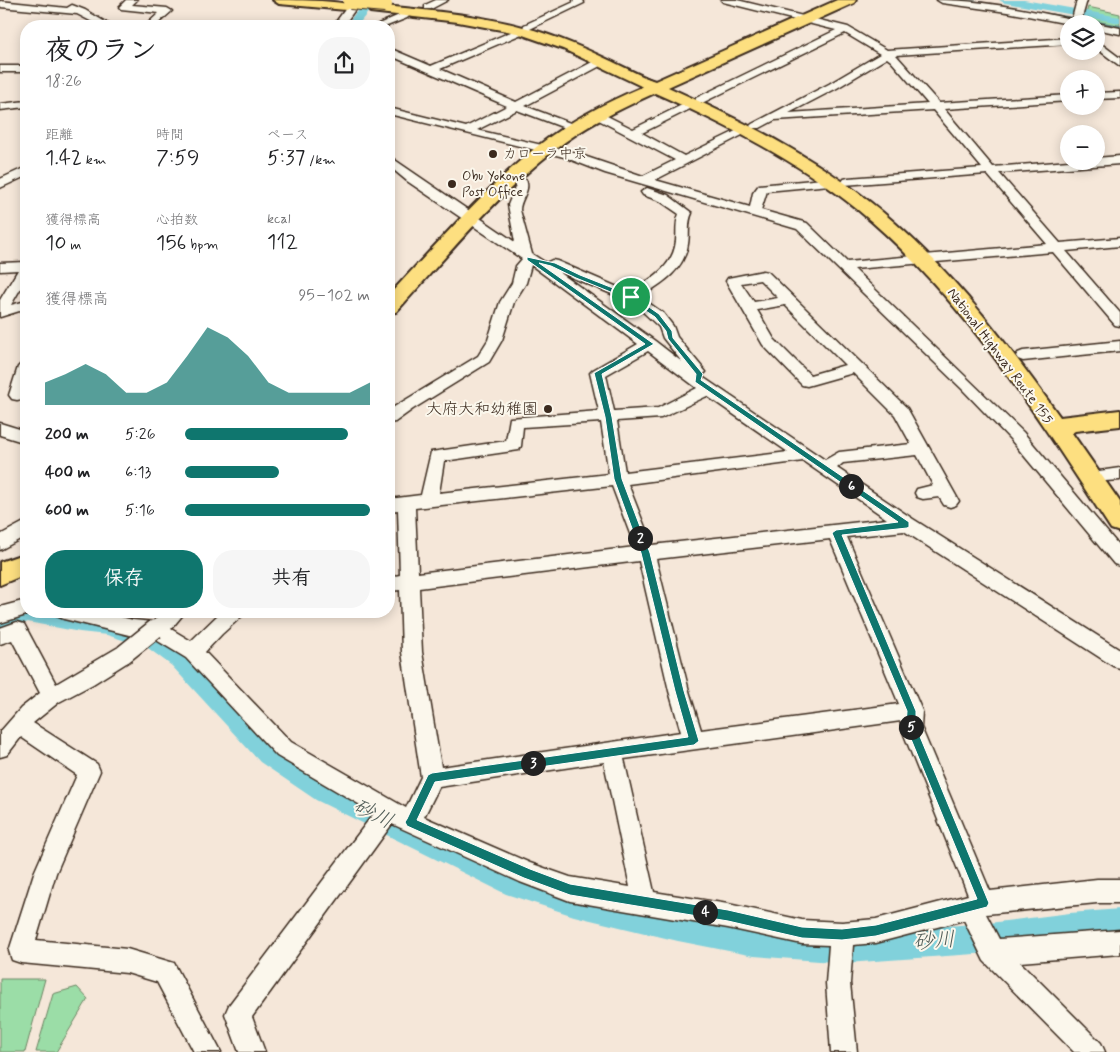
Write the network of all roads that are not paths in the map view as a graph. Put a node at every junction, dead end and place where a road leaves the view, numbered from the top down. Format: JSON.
{"nodes":[{"id":1,"x":52,"y":0,"type":"edge"},
{"id":2,"x":132,"y":0,"type":"edge"},
{"id":3,"x":280,"y":0,"type":"edge"},
{"id":4,"x":331,"y":0,"type":"edge"},
{"id":5,"x":443,"y":0,"type":"edge"},
{"id":6,"x":578,"y":0,"type":"edge"},
{"id":7,"x":726,"y":0,"type":"edge"},
{"id":8,"x":828,"y":0,"type":"edge"},
{"id":9,"x":849,"y":0,"type":"edge"},
{"id":10,"x":942,"y":0,"type":"edge"},
{"id":11,"x":351,"y":3,"type":"edge"},
{"id":12,"x":2,"y":6,"type":"edge"},
{"id":13,"x":428,"y":6,"type":"dead end"},
{"id":14,"x":82,"y":12,"type":"junction"},
{"id":15,"x":404,"y":16,"type":"dead end"},
{"id":16,"x":800,"y":17,"type":"junction"},
{"id":17,"x":94,"y":20,"type":"edge"},
{"id":18,"x":157,"y":20,"type":"edge"},
{"id":19,"x":341,"y":20,"type":"edge"},
{"id":20,"x":394,"y":20,"type":"edge"},
{"id":21,"x":1060,"y":20,"type":"edge"},
{"id":22,"x":1105,"y":28,"type":"edge"},
{"id":23,"x":524,"y":29,"type":"junction"},
{"id":24,"x":845,"y":29,"type":"junction"},
{"id":25,"x":1120,"y":31,"type":"edge"},
{"id":26,"x":1060,"y":42,"type":"edge"},
{"id":27,"x":1105,"y":50,"type":"edge"},
{"id":28,"x":395,"y":54,"type":"edge"},
{"id":29,"x":886,"y":54,"type":"junction"},
{"id":30,"x":600,"y":62,"type":"junction"},
{"id":31,"x":1120,"y":63,"type":"edge"},
{"id":32,"x":0,"y":69,"type":"edge"},
{"id":33,"x":20,"y":69,"type":"edge"},
{"id":34,"x":432,"y":69,"type":"junction"},
{"id":35,"x":655,"y":83,"type":"junction"},
{"id":36,"x":1120,"y":95,"type":"edge"},
{"id":37,"x":1105,"y":96,"type":"edge"},
{"id":38,"x":1060,"y":99,"type":"edge"},
{"id":39,"x":696,"y":102,"type":"junction"},
{"id":40,"x":20,"y":105,"type":"edge"},
{"id":41,"x":516,"y":106,"type":"junction"},
{"id":42,"x":0,"y":107,"type":"edge"},
{"id":43,"x":936,"y":107,"type":"junction"},
{"id":44,"x":395,"y":112,"type":"edge"},
{"id":45,"x":597,"y":115,"type":"junction"},
{"id":46,"x":773,"y":117,"type":"junction"},
{"id":47,"x":570,"y":127,"type":"junction"},
{"id":48,"x":751,"y":128,"type":"junction"},
{"id":49,"x":468,"y":130,"type":"junction"},
{"id":50,"x":633,"y":133,"type":"junction"},
{"id":51,"x":542,"y":147,"type":"junction"},
{"id":52,"x":1120,"y":160,"type":"edge"},
{"id":53,"x":685,"y":161,"type":"junction"},
{"id":54,"x":395,"y":165,"type":"edge"},
{"id":55,"x":609,"y":170,"type":"junction"},
{"id":56,"x":989,"y":170,"type":"junction"},
{"id":57,"x":20,"y":173,"type":"edge"},
{"id":58,"x":513,"y":180,"type":"junction"},
{"id":59,"x":645,"y":180,"type":"junction"},
{"id":60,"x":839,"y":181,"type":"junction"},
{"id":61,"x":0,"y":184,"type":"edge"},
{"id":62,"x":755,"y":211,"type":"junction"},
{"id":63,"x":472,"y":218,"type":"junction"},
{"id":64,"x":1120,"y":242,"type":"edge"},
{"id":65,"x":1056,"y":247,"type":"junction"},
{"id":66,"x":527,"y":257,"type":"junction"},
{"id":67,"x":931,"y":258,"type":"junction"},
{"id":68,"x":843,"y":266,"type":"junction"},
{"id":69,"x":0,"y":267,"type":"edge"},
{"id":70,"x":20,"y":267,"type":"edge"},
{"id":71,"x":20,"y":278,"type":"edge"},
{"id":72,"x":616,"y":292,"type":"junction"},
{"id":73,"x":631,"y":297,"type":"junction"},
{"id":74,"x":788,"y":300,"type":"junction"},
{"id":75,"x":395,"y":301,"type":"edge"},
{"id":76,"x":592,"y":303,"type":"junction"},
{"id":77,"x":20,"y":307,"type":"edge"},
{"id":78,"x":749,"y":308,"type":"junction"},
{"id":79,"x":0,"y":314,"type":"edge"},
{"id":80,"x":1120,"y":322,"type":"edge"},
{"id":81,"x":0,"y":324,"type":"edge"},
{"id":82,"x":650,"y":344,"type":"junction"},
{"id":83,"x":1120,"y":346,"type":"edge"},
{"id":84,"x":1023,"y":356,"type":"junction"},
{"id":85,"x":856,"y":367,"type":"junction"},
{"id":86,"x":703,"y":385,"type":"junction"},
{"id":87,"x":0,"y":393,"type":"edge"},
{"id":88,"x":20,"y":396,"type":"edge"},
{"id":89,"x":395,"y":413,"type":"edge"},
{"id":90,"x":608,"y":417,"type":"junction"},
{"id":91,"x":1120,"y":418,"type":"edge"},
{"id":92,"x":1120,"y":427,"type":"edge"},
{"id":93,"x":0,"y":429,"type":"edge"},
{"id":94,"x":1067,"y":429,"type":"junction"},
{"id":95,"x":20,"y":435,"type":"edge"},
{"id":96,"x":922,"y":449,"type":"junction"},
{"id":97,"x":807,"y":455,"type":"junction"},
{"id":98,"x":826,"y":468,"type":"junction"},
{"id":99,"x":1113,"y":474,"type":"edge"},
{"id":100,"x":618,"y":479,"type":"junction"},
{"id":101,"x":923,"y":493,"type":"dead end"},
{"id":102,"x":1120,"y":498,"type":"edge"},
{"id":103,"x":429,"y":500,"type":"junction"},
{"id":104,"x":397,"y":504,"type":"edge"},
{"id":105,"x":1120,"y":522,"type":"edge"},
{"id":106,"x":907,"y":524,"type":"junction"},
{"id":107,"x":20,"y":531,"type":"edge"},
{"id":108,"x":836,"y":533,"type":"junction"},
{"id":109,"x":0,"y":543,"type":"edge"},
{"id":110,"x":646,"y":553,"type":"junction"},
{"id":111,"x":1120,"y":559,"type":"edge"},
{"id":112,"x":20,"y":566,"type":"edge"},
{"id":113,"x":0,"y":574,"type":"edge"},
{"id":114,"x":409,"y":582,"type":"junction"},
{"id":115,"x":395,"y":583,"type":"edge"},
{"id":116,"x":20,"y":610,"type":"edge"},
{"id":117,"x":0,"y":615,"type":"edge"},
{"id":118,"x":92,"y":618,"type":"edge"},
{"id":119,"x":169,"y":618,"type":"edge"},
{"id":120,"x":227,"y":618,"type":"edge"},
{"id":121,"x":156,"y":630,"type":"junction"},
{"id":122,"x":0,"y":636,"type":"edge"},
{"id":123,"x":193,"y":652,"type":"junction"},
{"id":124,"x":1120,"y":660,"type":"edge"},
{"id":125,"x":52,"y":696,"type":"junction"},
{"id":126,"x":912,"y":711,"type":"junction"},
{"id":127,"x":10,"y":729,"type":"edge"},
{"id":128,"x":694,"y":741,"type":"junction"},
{"id":129,"x":0,"y":748,"type":"edge"},
{"id":130,"x":612,"y":751,"type":"junction"},
{"id":131,"x":432,"y":778,"type":"junction"},
{"id":132,"x":389,"y":810,"type":"junction"},
{"id":133,"x":410,"y":822,"type":"junction"},
{"id":134,"x":1120,"y":891,"type":"edge"},
{"id":135,"x":644,"y":901,"type":"junction"},
{"id":136,"x":974,"y":905,"type":"junction"},
{"id":137,"x":842,"y":935,"type":"junction"},
{"id":138,"x":1120,"y":942,"type":"edge"},
{"id":139,"x":993,"y":952,"type":"junction"},
{"id":140,"x":208,"y":1052,"type":"edge"},
{"id":141,"x":252,"y":1052,"type":"edge"},
{"id":142,"x":844,"y":1052,"type":"edge"},
{"id":143,"x":1092,"y":1052,"type":"edge"}],
"edges":[{"from":1,"to":14,"type":"street"},
{"from":2,"to":18,"type":"street"},
{"from":3,"to":11,"type":"main road"},
{"from":4,"to":11,"type":"main road"},
{"from":5,"to":13,"type":"street"},
{"from":6,"to":23,"type":"street"},
{"from":7,"to":16,"type":"street"},
{"from":8,"to":16,"type":"highway"},
{"from":9,"to":16,"type":"highway"},
{"from":10,"to":21,"type":"street"},
{"from":11,"to":19,"type":"street"},
{"from":11,"to":23,"type":"main road"},
{"from":12,"to":14,"type":"street"},
{"from":14,"to":17,"type":"street"},
{"from":15,"to":20,"type":"street"},
{"from":16,"to":24,"type":"street"},
{"from":16,"to":35,"type":"highway"},
{"from":22,"to":25,"type":"street"},
{"from":23,"to":30,"type":"main road"},
{"from":23,"to":34,"type":"street"},
{"from":23,"to":35,"type":"main road"},
{"from":24,"to":29,"type":"street"},
{"from":24,"to":39,"type":"street"},
{"from":26,"to":29,"type":"street"},
{"from":27,"to":31,"type":"street"},
{"from":28,"to":34,"type":"street"},
{"from":29,"to":43,"type":"street"},
{"from":29,"to":46,"type":"street"},
{"from":30,"to":35,"type":"main road"},
{"from":30,"to":41,"type":"street"},
{"from":32,"to":33,"type":"street"},
{"from":34,"to":41,"type":"street"},
{"from":35,"to":39,"type":"highway","name":"National Highway Route 155"},
{"from":35,"to":45,"type":"highway"},
{"from":35,"to":47,"type":"highway"},
{"from":36,"to":37,"type":"street"},
{"from":38,"to":43,"type":"street"},
{"from":39,"to":48,"type":"highway","name":"National Highway Route 155"},
{"from":39,"to":50,"type":"street"},
{"from":40,"to":42,"type":"street"},
{"from":41,"to":47,"type":"street"},
{"from":41,"to":49,"type":"street"},
{"from":43,"to":46,"type":"street"},
{"from":43,"to":56,"type":"street"},
{"from":44,"to":49,"type":"street"},
{"from":45,"to":47,"type":"highway"},
{"from":45,"to":50,"type":"street"},
{"from":46,"to":48,"type":"street"},
{"from":47,"to":51,"type":"highway"},
{"from":48,"to":53,"type":"street"},
{"from":48,"to":60,"type":"highway","name":"National Highway Route 155"},
{"from":49,"to":51,"type":"street"},
{"from":50,"to":53,"type":"street"},
{"from":51,"to":55,"type":"street"},
{"from":51,"to":58,"type":"highway"},
{"from":51,"to":63,"type":"highway"},
{"from":52,"to":56,"type":"street"},
{"from":53,"to":59,"type":"street"},
{"from":54,"to":63,"type":"street"},
{"from":55,"to":59,"type":"street"},
{"from":55,"to":73,"type":"street"},
{"from":56,"to":60,"type":"street"},
{"from":56,"to":65,"type":"street"},
{"from":57,"to":61,"type":"street"},
{"from":58,"to":63,"type":"highway"},
{"from":58,"to":66,"type":"street"},
{"from":59,"to":62,"type":"street"},
{"from":60,"to":62,"type":"street"},
{"from":60,"to":67,"type":"highway","name":"National Highway Route 155"},
{"from":62,"to":68,"type":"street"},
{"from":63,"to":66,"type":"street"},
{"from":63,"to":75,"type":"highway"},
{"from":64,"to":65,"type":"street"},
{"from":65,"to":67,"type":"street"},
{"from":65,"to":80,"type":"street"},
{"from":66,"to":72,"type":"street"},
{"from":66,"to":76,"type":"street"},
{"from":66,"to":89,"type":"street"},
{"from":67,"to":68,"type":"street"},
{"from":67,"to":84,"type":"highway","name":"National Highway Route 155"},
{"from":67,"to":94,"type":"highway","name":"National Highway Route 155"},
{"from":68,"to":111,"type":"street"},
{"from":69,"to":70,"type":"street"},
{"from":71,"to":79,"type":"street"},
{"from":72,"to":73,"type":"street"},
{"from":72,"to":76,"type":"street"},
{"from":73,"to":86,"type":"street"},
{"from":74,"to":78,"type":"street"},
{"from":74,"to":78,"type":"street"},
{"from":74,"to":85,"type":"street"},
{"from":76,"to":82,"type":"street"},
{"from":77,"to":79,"type":"street"},
{"from":78,"to":85,"type":"street"},
{"from":79,"to":81,"type":"street"},
{"from":82,"to":86,"type":"street"},
{"from":82,"to":90,"type":"street"},
{"from":83,"to":84,"type":"street"},
{"from":84,"to":94,"type":"highway","name":"National Highway Route 155"},
{"from":85,"to":96,"type":"street"},
{"from":86,"to":90,"type":"street"},
{"from":86,"to":97,"type":"street"},
{"from":87,"to":88,"type":"street"},
{"from":90,"to":100,"type":"street"},
{"from":90,"to":103,"type":"street"},
{"from":91,"to":94,"type":"highway"},
{"from":92,"to":94,"type":"highway"},
{"from":93,"to":95,"type":"street"},
{"from":94,"to":99,"type":"highway","name":"National Highway Route 155"},
{"from":94,"to":105,"type":"highway","name":"National Highway Route 155"},
{"from":96,"to":98,"type":"street"},
{"from":96,"to":101,"type":"street"},
{"from":97,"to":98,"type":"street"},
{"from":97,"to":100,"type":"street"},
{"from":98,"to":106,"type":"street"},
{"from":99,"to":102,"type":"highway","name":"National Highway Route 155"},
{"from":100,"to":103,"type":"street"},
{"from":100,"to":110,"type":"street"},
{"from":103,"to":104,"type":"street"},
{"from":104,"to":114,"type":"street"},
{"from":106,"to":108,"type":"street"},
{"from":106,"to":124,"type":"street"},
{"from":107,"to":109,"type":"street"},
{"from":108,"to":110,"type":"street"},
{"from":108,"to":126,"type":"street"},
{"from":110,"to":114,"type":"street"},
{"from":110,"to":128,"type":"street"},
{"from":112,"to":113,"type":"highway"},
{"from":114,"to":115,"type":"street"},
{"from":114,"to":131,"type":"street"},
{"from":116,"to":117,"type":"street"},
{"from":118,"to":121,"type":"street"},
{"from":119,"to":121,"type":"street"},
{"from":120,"to":123,"type":"street"},
{"from":121,"to":123,"type":"street"},
{"from":121,"to":125,"type":"street","bridge":true},
{"from":122,"to":125,"type":"street"},
{"from":123,"to":132,"type":"street"},
{"from":125,"to":127,"type":"street"},
{"from":126,"to":128,"type":"street"},
{"from":126,"to":136,"type":"street"},
{"from":127,"to":129,"type":"street"},
{"from":127,"to":140,"type":"street"},
{"from":128,"to":130,"type":"street"},
{"from":130,"to":131,"type":"street"},
{"from":130,"to":135,"type":"street"},
{"from":131,"to":133,"type":"street"},
{"from":132,"to":133,"type":"street"},
{"from":132,"to":141,"type":"street"},
{"from":133,"to":135,"type":"street"},
{"from":134,"to":136,"type":"street"},
{"from":135,"to":137,"type":"street"},
{"from":136,"to":137,"type":"street"},
{"from":136,"to":139,"type":"street"},
{"from":137,"to":142,"type":"street"},
{"from":138,"to":139,"type":"street"},
{"from":139,"to":143,"type":"street"}]}
